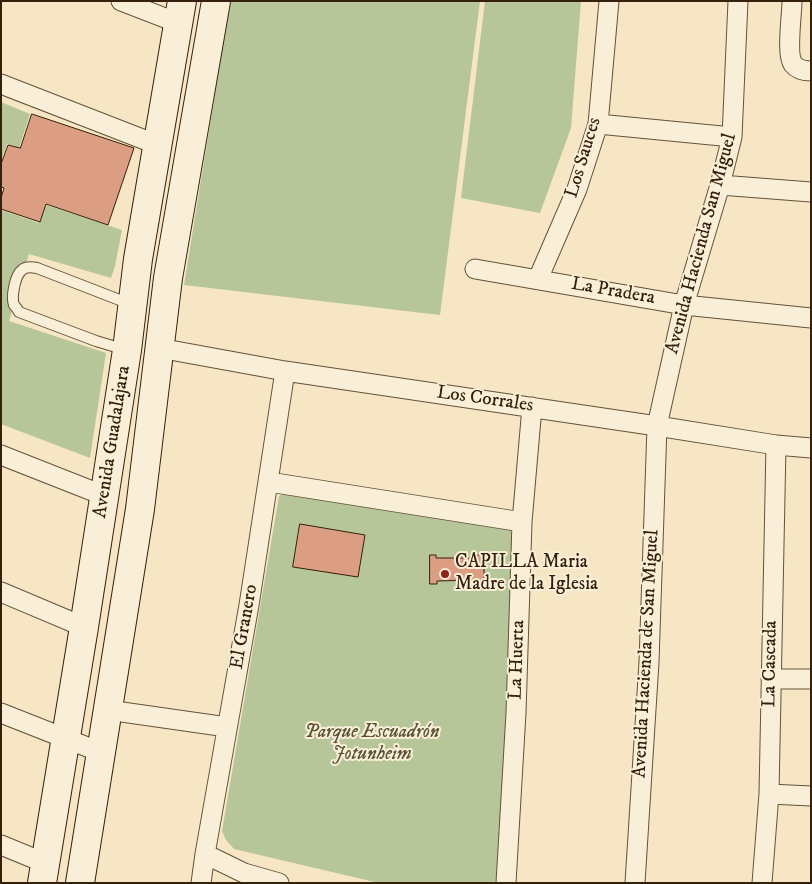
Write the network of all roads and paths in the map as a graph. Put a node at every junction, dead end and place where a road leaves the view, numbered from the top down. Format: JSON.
{"nodes":[{"id":1,"x":122,"y":1,"type":"edge"},
{"id":2,"x":216,"y":1,"type":"edge"},
{"id":3,"x":609,"y":1,"type":"edge"},
{"id":4,"x":738,"y":1,"type":"edge"},
{"id":5,"x":792,"y":1,"type":"edge"},
{"id":6,"x":180,"y":12,"type":"edge"},
{"id":7,"x":811,"y":71,"type":"edge"},
{"id":8,"x":1,"y":84,"type":"edge"},
{"id":9,"x":598,"y":124,"type":"junction"},
{"id":10,"x":732,"y":137,"type":"junction"},
{"id":11,"x":158,"y":145,"type":"junction"},
{"id":12,"x":720,"y":184,"type":"junction"},
{"id":13,"x":811,"y":192,"type":"edge"},
{"id":14,"x":475,"y":268,"type":"dead end"},
{"id":15,"x":538,"y":279,"type":"junction"},
{"id":16,"x":132,"y":304,"type":"junction"},
{"id":17,"x":684,"y":305,"type":"junction"},
{"id":18,"x":811,"y":318,"type":"edge"},
{"id":19,"x":159,"y":348,"type":"junction"},
{"id":20,"x":127,"y":350,"type":"junction"},
{"id":21,"x":285,"y":371,"type":"junction"},
{"id":22,"x":532,"y":407,"type":"junction"},
{"id":23,"x":657,"y":426,"type":"junction"},
{"id":24,"x":776,"y":445,"type":"junction"},
{"id":25,"x":811,"y":448,"type":"edge"},
{"id":26,"x":1,"y":455,"type":"edge"},
{"id":27,"x":269,"y":482,"type":"junction"},
{"id":28,"x":105,"y":496,"type":"junction"},
{"id":29,"x":522,"y":522,"type":"junction"},
{"id":30,"x":1,"y":592,"type":"edge"},
{"id":31,"x":84,"y":627,"type":"junction"},
{"id":32,"x":771,"y":679,"type":"junction"},
{"id":33,"x":811,"y":679,"type":"edge"},
{"id":34,"x":108,"y":710,"type":"junction"},
{"id":35,"x":1,"y":713,"type":"edge"},
{"id":36,"x":227,"y":727,"type":"junction"},
{"id":37,"x":66,"y":739,"type":"junction"},
{"id":38,"x":100,"y":752,"type":"junction"},
{"id":39,"x":769,"y":794,"type":"junction"},
{"id":40,"x":811,"y":796,"type":"edge"},
{"id":41,"x":1,"y":845,"type":"edge"},
{"id":42,"x":205,"y":854,"type":"junction"},
{"id":43,"x":43,"y":873,"type":"edge"},
{"id":44,"x":80,"y":883,"type":"edge"},
{"id":45,"x":201,"y":883,"type":"edge"},
{"id":46,"x":279,"y":883,"type":"edge"},
{"id":47,"x":506,"y":883,"type":"edge"},
{"id":48,"x":635,"y":883,"type":"edge"},
{"id":49,"x":762,"y":883,"type":"edge"}],
"edges":[{"from":1,"to":6,"type":"street"},
{"from":2,"to":19,"type":"main road","name":"Avenida Guadalajara"},
{"from":3,"to":9,"type":"street","name":"Los Sauces"},
{"from":4,"to":10,"type":"street","name":"Avenida Hacienda San Miguel"},
{"from":5,"to":7,"type":"street"},
{"from":6,"to":11,"type":"main road","name":"Avenida Guadalajara"},
{"from":8,"to":11,"type":"street"},
{"from":9,"to":10,"type":"street"},
{"from":9,"to":15,"type":"street","name":"Los Sauces"},
{"from":10,"to":12,"type":"street","name":"Avenida Hacienda San Miguel"},
{"from":11,"to":16,"type":"main road","name":"Avenida Guadalajara"},
{"from":12,"to":13,"type":"street"},
{"from":12,"to":17,"type":"street","name":"Avenida Hacienda San Miguel"},
{"from":14,"to":15,"type":"street","name":"La Pradera"},
{"from":15,"to":17,"type":"street","name":"La Pradera"},
{"from":16,"to":20,"type":"main road","name":"Avenida Guadalajara"},
{"from":16,"to":20,"type":"lane"},
{"from":17,"to":18,"type":"street","name":"La Pradera"},
{"from":17,"to":23,"type":"street","name":"Avenida Hacienda San Miguel"},
{"from":19,"to":21,"type":"street","name":"Los Corrales"},
{"from":19,"to":34,"type":"main road","name":"Avenida Guadalajara"},
{"from":20,"to":28,"type":"main road","name":"Avenida Guadalajara"},
{"from":21,"to":22,"type":"street","name":"Los Corrales"},
{"from":21,"to":27,"type":"street","name":"El Granero"},
{"from":22,"to":23,"type":"street","name":"Los Corrales"},
{"from":22,"to":29,"type":"street","name":"La Huerta"},
{"from":23,"to":24,"type":"street","name":"Los Corrales"},
{"from":23,"to":48,"type":"street","name":"Avenida Hacienda de San Miguel"},
{"from":24,"to":25,"type":"street","name":"Los Corrales"},
{"from":24,"to":32,"type":"street","name":"La Cascada"},
{"from":26,"to":28,"type":"street"},
{"from":27,"to":29,"type":"street"},
{"from":27,"to":36,"type":"street","name":"El Granero"},
{"from":28,"to":31,"type":"main road","name":"Avenida Guadalajara"},
{"from":29,"to":47,"type":"street","name":"La Huerta"},
{"from":30,"to":31,"type":"street"},
{"from":31,"to":37,"type":"main road","name":"Avenida Guadalajara"},
{"from":32,"to":33,"type":"street"},
{"from":32,"to":39,"type":"street","name":"La Cascada"},
{"from":34,"to":36,"type":"street"},
{"from":34,"to":38,"type":"main road","name":"Avenida Guadalajara"},
{"from":35,"to":37,"type":"street"},
{"from":36,"to":42,"type":"street","name":"El Granero"},
{"from":37,"to":38,"type":"street"},
{"from":37,"to":43,"type":"main road","name":"Avenida Guadalajara"},
{"from":38,"to":44,"type":"main road","name":"Avenida Guadalajara"},
{"from":39,"to":40,"type":"street"},
{"from":39,"to":49,"type":"street","name":"La Cascada"},
{"from":41,"to":43,"type":"street"},
{"from":42,"to":45,"type":"street","name":"El Granero"},
{"from":42,"to":46,"type":"street"}]}
